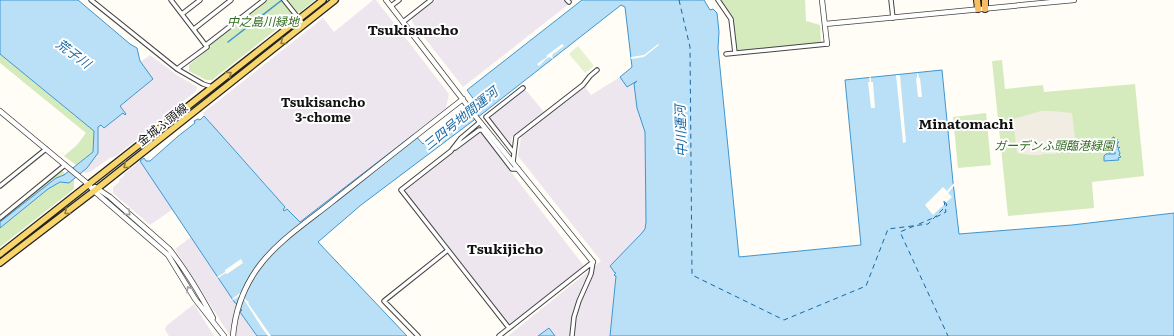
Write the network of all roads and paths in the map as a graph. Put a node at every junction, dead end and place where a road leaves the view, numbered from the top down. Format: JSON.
{"nodes":[{"id":1,"x":91,"y":0,"type":"edge"},
{"id":2,"x":171,"y":0,"type":"edge"},
{"id":3,"x":200,"y":0,"type":"edge"},
{"id":4,"x":231,"y":0,"type":"edge"},
{"id":5,"x":264,"y":0,"type":"edge"},
{"id":6,"x":284,"y":0,"type":"edge"},
{"id":7,"x":323,"y":0,"type":"edge"},
{"id":8,"x":335,"y":0,"type":"edge"},
{"id":9,"x":386,"y":0,"type":"edge"},
{"id":10,"x":399,"y":0,"type":"edge"},
{"id":11,"x":431,"y":0,"type":"edge"},
{"id":12,"x":718,"y":0,"type":"edge"},
{"id":13,"x":822,"y":0,"type":"edge"},
{"id":14,"x":891,"y":0,"type":"edge"},
{"id":15,"x":977,"y":0,"type":"edge"},
{"id":16,"x":984,"y":0,"type":"edge"},
{"id":17,"x":1069,"y":0,"type":"edge"},
{"id":18,"x":1074,"y":0,"type":"edge"},
{"id":19,"x":391,"y":6,"type":"junction"},
{"id":20,"x":978,"y":9,"type":"junction"},
{"id":21,"x":985,"y":9,"type":"junction"},
{"id":22,"x":182,"y":14,"type":"junction"},
{"id":23,"x":893,"y":18,"type":"junction"},
{"id":24,"x":299,"y":19,"type":"junction"},
{"id":25,"x":403,"y":22,"type":"junction"},
{"id":26,"x":825,"y":24,"type":"junction"},
{"id":27,"x":304,"y":25,"type":"junction"},
{"id":28,"x":194,"y":29,"type":"junction"},
{"id":29,"x":827,"y":44,"type":"joint"},
{"id":30,"x":206,"y":45,"type":"junction"},
{"id":31,"x":735,"y":53,"type":"junction"},
{"id":32,"x":726,"y":54,"type":"dead end"},
{"id":33,"x":178,"y":69,"type":"junction"},
{"id":34,"x":597,"y":70,"type":"dead end"},
{"id":35,"x":212,"y":87,"type":"junction"},
{"id":36,"x":523,"y":88,"type":"dead end"},
{"id":37,"x":462,"y":99,"type":"junction"},
{"id":38,"x":0,"y":111,"type":"edge"},
{"id":39,"x":480,"y":122,"type":"junction"},
{"id":40,"x":46,"y":149,"type":"junction"},
{"id":41,"x":451,"y":151,"type":"junction"},
{"id":42,"x":514,"y":153,"type":"junction"},
{"id":43,"x":512,"y":162,"type":"junction"},
{"id":44,"x":66,"y":165,"type":"junction"},
{"id":45,"x":518,"y":169,"type":"junction"},
{"id":46,"x":88,"y":184,"type":"junction"},
{"id":47,"x":0,"y":186,"type":"edge"},
{"id":48,"x":96,"y":190,"type":"junction"},
{"id":49,"x":0,"y":218,"type":"edge"},
{"id":50,"x":448,"y":250,"type":"junction"},
{"id":51,"x":0,"y":254,"type":"edge"},
{"id":52,"x":593,"y":262,"type":"junction"},
{"id":53,"x":0,"y":263,"type":"edge"},
{"id":54,"x":509,"y":328,"type":"junction"},
{"id":55,"x":223,"y":334,"type":"edge"},
{"id":56,"x":233,"y":336,"type":"edge"},
{"id":57,"x":418,"y":336,"type":"edge"},
{"id":58,"x":499,"y":336,"type":"edge"},
{"id":59,"x":572,"y":336,"type":"edge"}],
"edges":[{"from":1,"to":33,"type":"street"},
{"from":2,"to":22,"type":"street"},
{"from":3,"to":22,"type":"street"},
{"from":4,"to":28,"type":"street"},
{"from":5,"to":30,"type":"street"},
{"from":6,"to":24,"type":"street"},
{"from":7,"to":24,"type":"main road","name":"金城ふ頭線"},
{"from":8,"to":27,"type":"main road","name":"金城ふ頭線"},
{"from":9,"to":19,"type":"street"},
{"from":10,"to":19,"type":"street"},
{"from":11,"to":25,"type":"street"},
{"from":12,"to":31,"type":"street"},
{"from":13,"to":26,"type":"street"},
{"from":14,"to":23,"type":"street"},
{"from":15,"to":20,"type":"highway"},
{"from":16,"to":21,"type":"highway"},
{"from":17,"to":18,"type":"street"},
{"from":17,"to":21,"type":"street"},
{"from":19,"to":25,"type":"street"},
{"from":20,"to":21,"type":"street"},
{"from":20,"to":23,"type":"street"},
{"from":22,"to":28,"type":"street"},
{"from":23,"to":26,"type":"street"},
{"from":24,"to":27,"type":"street"},
{"from":35,"to":24,"type":"main road","name":"金城ふ頭線","one_way":true},
{"from":25,"to":37,"type":"street"},
{"from":26,"to":29,"type":"street"},
{"from":27,"to":48,"type":"main road","name":"金城ふ頭線","one_way":true},
{"from":28,"to":30,"type":"street"},
{"from":29,"to":31,"type":"street"},
{"from":30,"to":33,"type":"street"},
{"from":31,"to":32,"type":"street"},
{"from":33,"to":35,"type":"street"},
{"from":34,"to":42,"type":"street"},
{"from":35,"to":46,"type":"main road","name":"金城ふ頭線"},
{"from":36,"to":42,"type":"street"},
{"from":37,"to":39,"type":"street"},
{"from":37,"to":56,"type":"street"},
{"from":38,"to":40,"type":"street"},
{"from":39,"to":41,"type":"street"},
{"from":39,"to":43,"type":"street"},
{"from":40,"to":44,"type":"street"},
{"from":40,"to":47,"type":"street"},
{"from":41,"to":45,"type":"street"},
{"from":41,"to":50,"type":"street"},
{"from":42,"to":43,"type":"street"},
{"from":43,"to":45,"type":"street"},
{"from":44,"to":46,"type":"street"},
{"from":44,"to":49,"type":"street"},
{"from":45,"to":52,"type":"street"},
{"from":46,"to":48,"type":"street"},
{"from":46,"to":51,"type":"main road","name":"金城ふ頭線"},
{"from":48,"to":53,"type":"main road","name":"金城ふ頭線","one_way":true},
{"from":48,"to":55,"type":"street"},
{"from":50,"to":54,"type":"street"},
{"from":50,"to":57,"type":"street"},
{"from":52,"to":54,"type":"street"},
{"from":52,"to":59,"type":"street"},
{"from":54,"to":58,"type":"street"}]}
